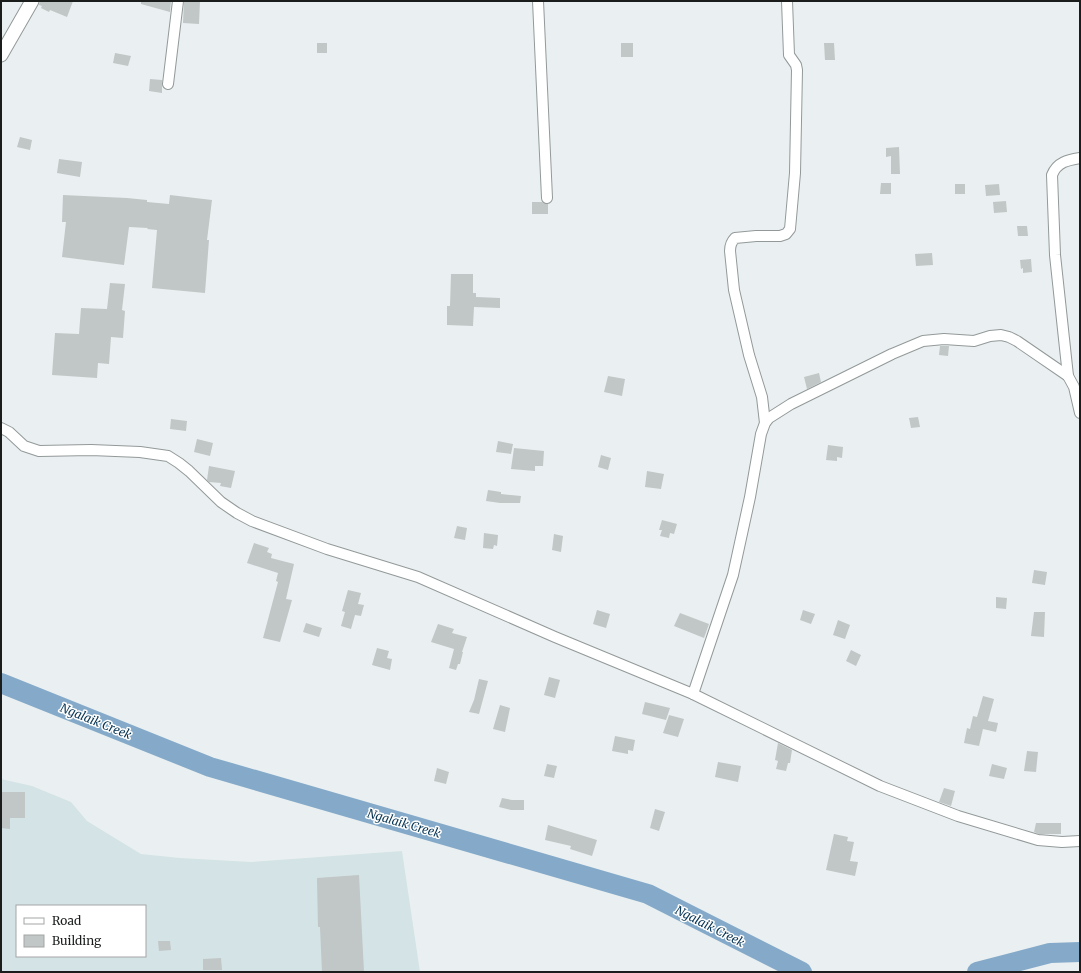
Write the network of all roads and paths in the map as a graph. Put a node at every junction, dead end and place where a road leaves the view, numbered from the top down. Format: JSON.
{"nodes":[{"id":1,"x":32,"y":1,"type":"edge"},
{"id":2,"x":178,"y":1,"type":"edge"},
{"id":3,"x":538,"y":1,"type":"edge"},
{"id":4,"x":787,"y":1,"type":"edge"},
{"id":5,"x":1,"y":55,"type":"edge"},
{"id":6,"x":168,"y":84,"type":"dead end"},
{"id":7,"x":1080,"y":158,"type":"edge"},
{"id":8,"x":547,"y":198,"type":"dead end"},
{"id":9,"x":1068,"y":376,"type":"junction"},
{"id":10,"x":1080,"y":413,"type":"edge"},
{"id":11,"x":764,"y":423,"type":"junction"},
{"id":12,"x":1,"y":428,"type":"edge"},
{"id":13,"x":693,"y":694,"type":"junction"},
{"id":14,"x":1080,"y":841,"type":"edge"}],
"edges":[{"from":1,"to":5,"type":"street"},
{"from":2,"to":6,"type":"street"},
{"from":3,"to":8,"type":"street"},
{"from":4,"to":11,"type":"street"},
{"from":7,"to":9,"type":"street"},
{"from":9,"to":10,"type":"street"},
{"from":9,"to":11,"type":"street"},
{"from":11,"to":13,"type":"street"},
{"from":12,"to":13,"type":"street"},
{"from":13,"to":14,"type":"street"}]}
